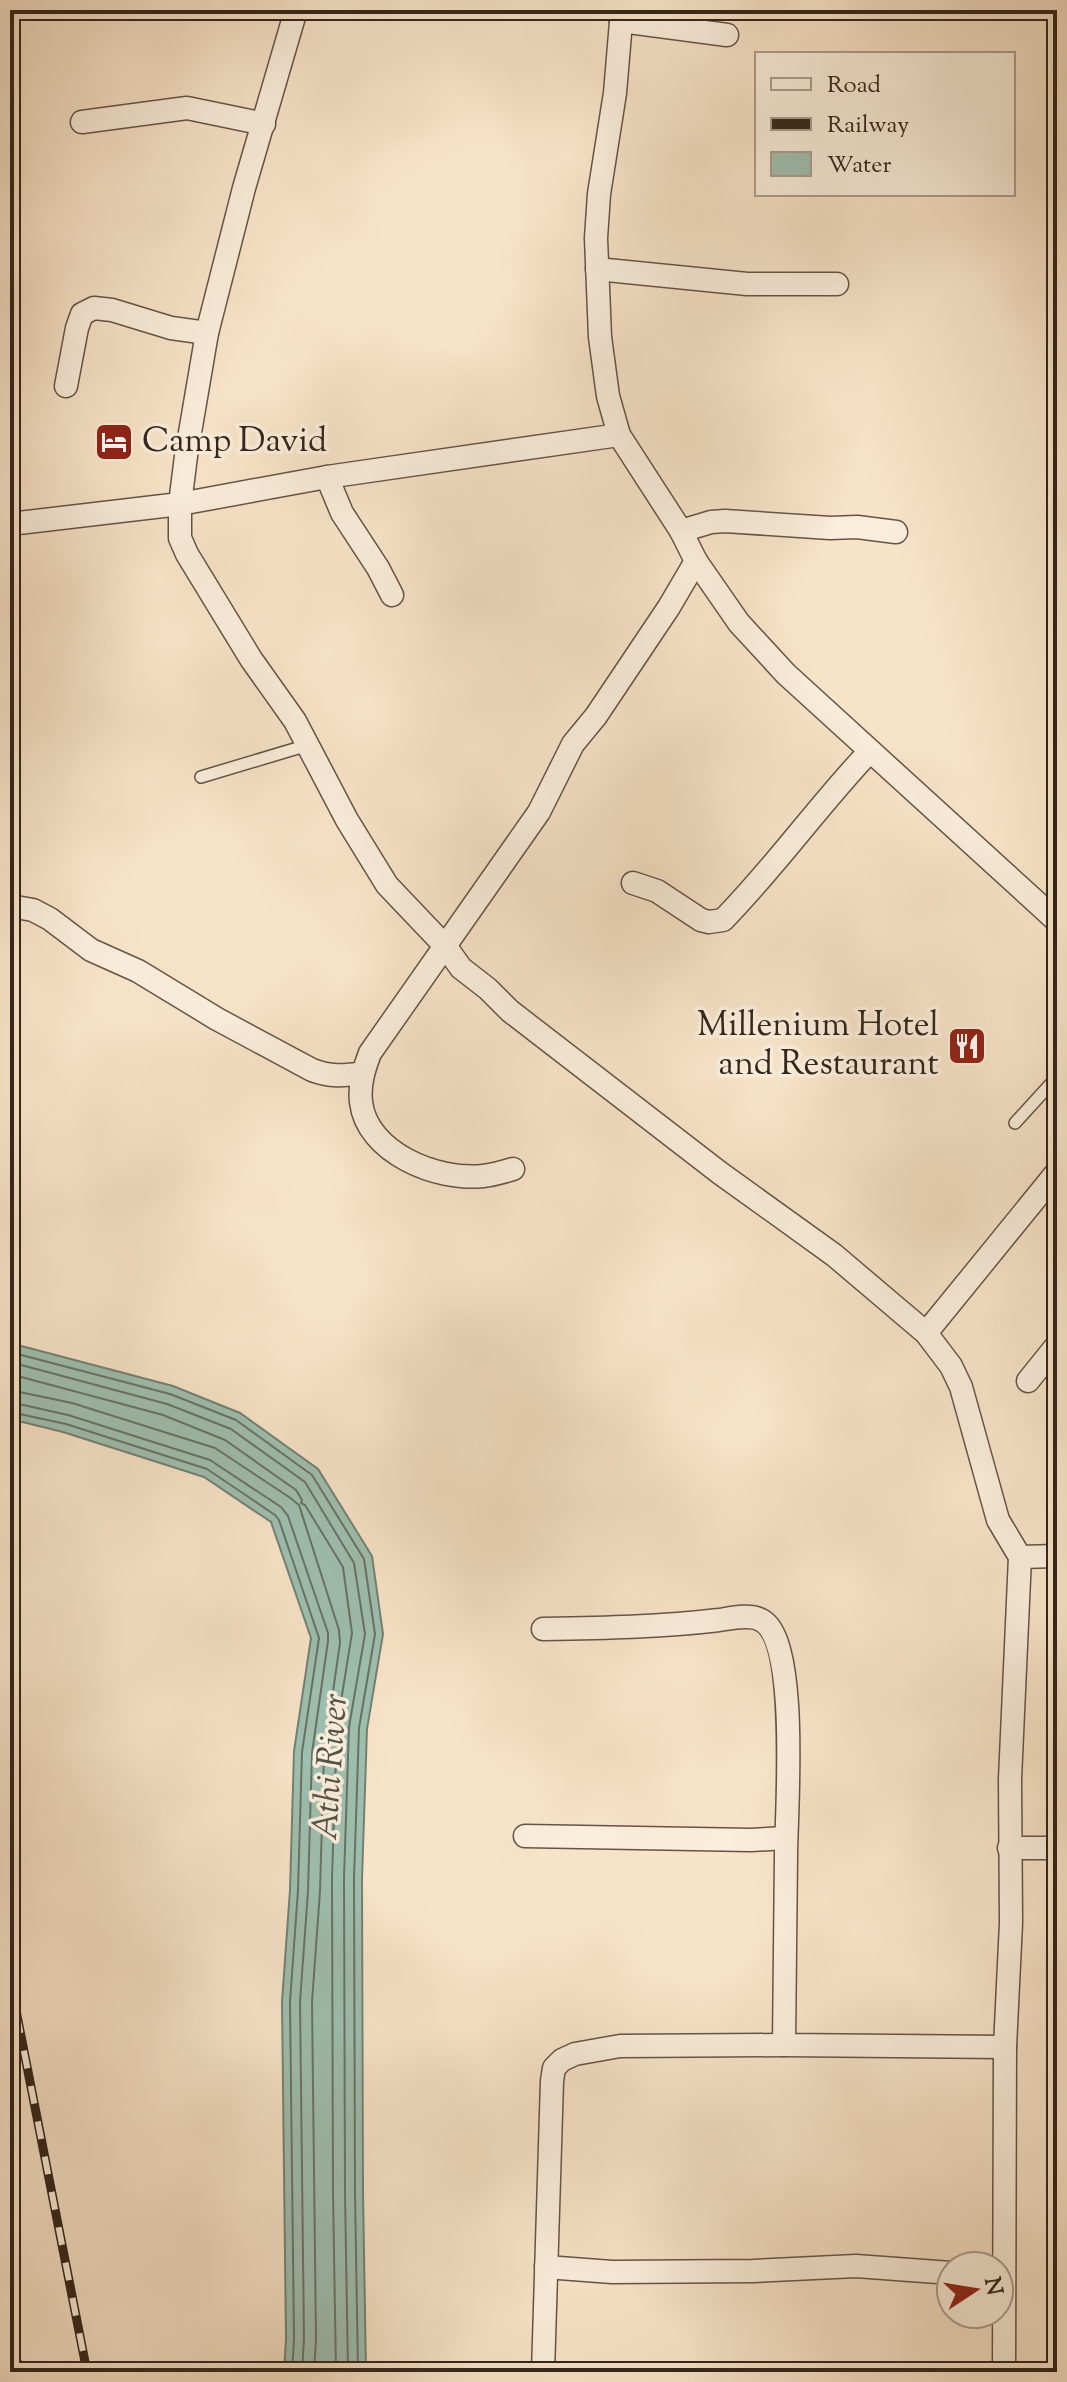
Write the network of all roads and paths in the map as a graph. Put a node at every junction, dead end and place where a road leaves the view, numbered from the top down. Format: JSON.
{"nodes":[{"id":1,"x":296,"y":10,"type":"edge"},
{"id":2,"x":622,"y":16,"type":"edge"},
{"id":3,"x":727,"y":35,"type":"dead end"},
{"id":4,"x":82,"y":122,"type":"dead end"},
{"id":5,"x":264,"y":124,"type":"junction"},
{"id":6,"x":597,"y":269,"type":"junction"},
{"id":7,"x":837,"y":284,"type":"dead end"},
{"id":8,"x":207,"y":333,"type":"junction"},
{"id":9,"x":66,"y":386,"type":"dead end"},
{"id":10,"x":619,"y":435,"type":"junction"},
{"id":11,"x":327,"y":477,"type":"junction"},
{"id":12,"x":180,"y":504,"type":"junction"},
{"id":13,"x":10,"y":524,"type":"edge"},
{"id":14,"x":681,"y":531,"type":"junction"},
{"id":15,"x":896,"y":532,"type":"dead end"},
{"id":16,"x":696,"y":561,"type":"junction"},
{"id":17,"x":392,"y":595,"type":"dead end"},
{"id":18,"x":308,"y":745,"type":"junction"},
{"id":19,"x":869,"y":752,"type":"junction"},
{"id":20,"x":201,"y":777,"type":"dead end"},
{"id":21,"x":633,"y":883,"type":"dead end"},
{"id":22,"x":10,"y":906,"type":"edge"},
{"id":23,"x":1057,"y":921,"type":"edge"},
{"id":24,"x":446,"y":947,"type":"junction"},
{"id":25,"x":363,"y":1073,"type":"junction"},
{"id":26,"x":1057,"y":1077,"type":"edge"},
{"id":27,"x":1015,"y":1123,"type":"dead end"},
{"id":28,"x":513,"y":1169,"type":"dead end"},
{"id":29,"x":1057,"y":1172,"type":"edge"},
{"id":30,"x":926,"y":1333,"type":"junction"},
{"id":31,"x":1057,"y":1345,"type":"edge"},
{"id":32,"x":1028,"y":1381,"type":"dead end"},
{"id":33,"x":1057,"y":1556,"type":"edge"},
{"id":34,"x":1020,"y":1557,"type":"junction"},
{"id":35,"x":543,"y":1629,"type":"dead end"},
{"id":36,"x":525,"y":1836,"type":"dead end"},
{"id":37,"x":786,"y":1838,"type":"junction"},
{"id":38,"x":1009,"y":1848,"type":"junction"},
{"id":39,"x":1057,"y":1848,"type":"edge"},
{"id":40,"x":784,"y":2045,"type":"junction"},
{"id":41,"x":1005,"y":2047,"type":"junction"},
{"id":42,"x":1002,"y":2250,"type":"edge"},
{"id":43,"x":546,"y":2267,"type":"junction"},
{"id":44,"x":935,"y":2272,"type":"edge"},
{"id":45,"x":1003,"y":2330,"type":"edge"},
{"id":46,"x":10,"y":2368,"type":"edge"},
{"id":47,"x":17,"y":2372,"type":"edge"},
{"id":48,"x":543,"y":2372,"type":"edge"},
{"id":49,"x":1004,"y":2372,"type":"edge"}],
"edges":[{"from":1,"to":5,"type":"street"},
{"from":2,"to":3,"type":"street"},
{"from":2,"to":6,"type":"street"},
{"from":4,"to":5,"type":"street"},
{"from":5,"to":8,"type":"street"},
{"from":6,"to":7,"type":"street"},
{"from":6,"to":10,"type":"street"},
{"from":8,"to":9,"type":"street"},
{"from":8,"to":12,"type":"street"},
{"from":10,"to":11,"type":"street"},
{"from":10,"to":14,"type":"street"},
{"from":11,"to":12,"type":"street"},
{"from":11,"to":17,"type":"street"},
{"from":12,"to":13,"type":"street"},
{"from":12,"to":18,"type":"street"},
{"from":14,"to":15,"type":"street"},
{"from":14,"to":16,"type":"street"},
{"from":16,"to":19,"type":"street"},
{"from":16,"to":24,"type":"street"},
{"from":18,"to":20,"type":"lane"},
{"from":18,"to":24,"type":"street"},
{"from":19,"to":21,"type":"street"},
{"from":19,"to":23,"type":"street"},
{"from":22,"to":25,"type":"street"},
{"from":24,"to":25,"type":"street"},
{"from":24,"to":30,"type":"street"},
{"from":25,"to":28,"type":"street"},
{"from":26,"to":27,"type":"lane"},
{"from":29,"to":30,"type":"street"},
{"from":30,"to":34,"type":"street"},
{"from":31,"to":32,"type":"street"},
{"from":33,"to":34,"type":"street"},
{"from":34,"to":38,"type":"street"},
{"from":35,"to":37,"type":"street"},
{"from":36,"to":37,"type":"street"},
{"from":37,"to":40,"type":"street"},
{"from":38,"to":39,"type":"street"},
{"from":38,"to":41,"type":"street"},
{"from":40,"to":41,"type":"street"},
{"from":40,"to":43,"type":"street"},
{"from":41,"to":42,"type":"street"},
{"from":43,"to":44,"type":"street"},
{"from":43,"to":48,"type":"street"},
{"from":45,"to":49,"type":"street"},
{"from":46,"to":47,"type":"street"}]}
